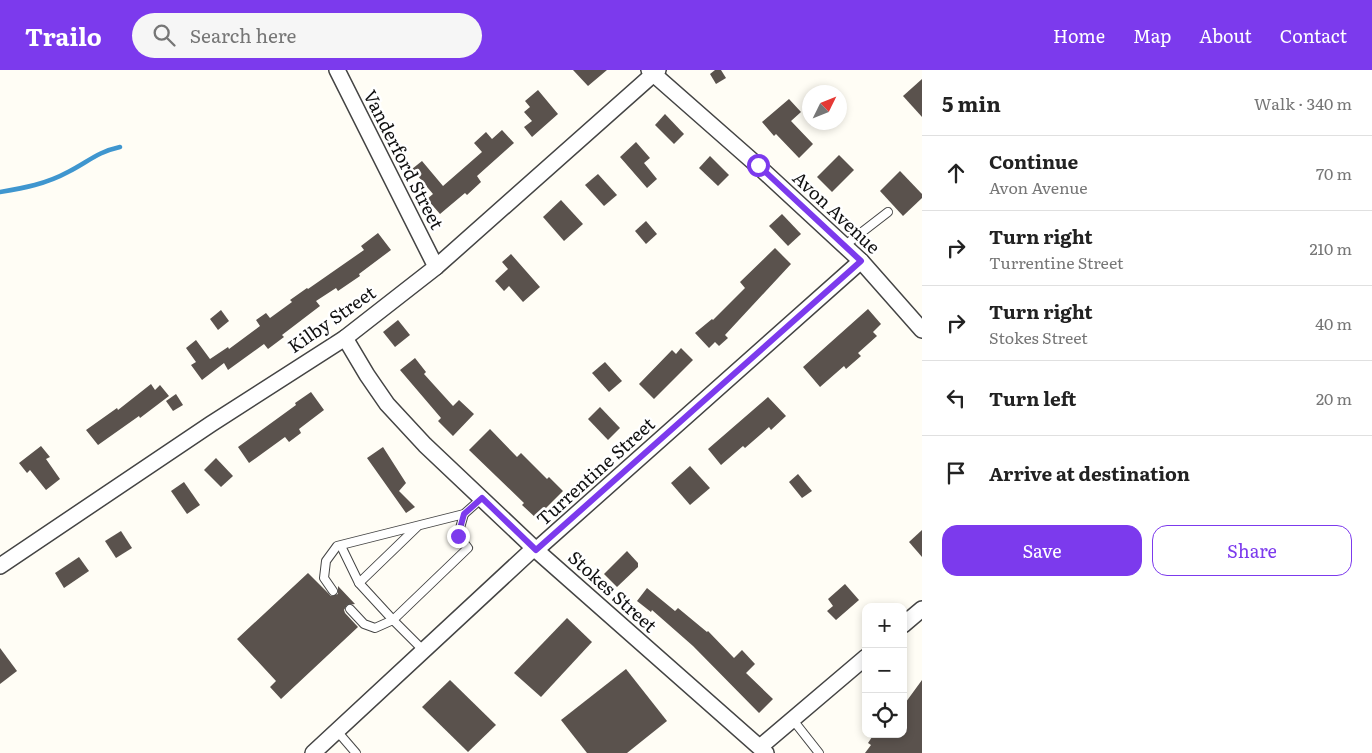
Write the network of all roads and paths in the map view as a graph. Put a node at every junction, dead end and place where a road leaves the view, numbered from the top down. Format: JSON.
{"nodes":[{"id":1,"x":337,"y":70,"type":"edge"},
{"id":2,"x":654,"y":71,"type":"edge"},
{"id":3,"x":888,"y":212,"type":"dead end"},
{"id":4,"x":844,"y":246,"type":"junction"},
{"id":5,"x":861,"y":261,"type":"junction"},
{"id":6,"x":436,"y":266,"type":"junction"},
{"id":7,"x":922,"y":330,"type":"edge"},
{"id":8,"x":345,"y":338,"type":"junction"},
{"id":9,"x":482,"y":498,"type":"junction"},
{"id":10,"x":464,"y":514,"type":"junction"},
{"id":11,"x":419,"y":526,"type":"junction"},
{"id":12,"x":341,"y":546,"type":"junction"},
{"id":13,"x":536,"y":550,"type":"junction"},
{"id":14,"x":0,"y":566,"type":"edge"},
{"id":15,"x":360,"y":583,"type":"junction"},
{"id":16,"x":333,"y":591,"type":"dead end"},
{"id":17,"x":350,"y":609,"type":"dead end"},
{"id":18,"x":922,"y":609,"type":"edge"},
{"id":19,"x":393,"y":620,"type":"junction"},
{"id":20,"x":907,"y":622,"type":"edge"},
{"id":21,"x":424,"y":651,"type":"junction"},
{"id":22,"x":862,"y":660,"type":"edge"},
{"id":23,"x":793,"y":720,"type":"junction"},
{"id":24,"x":338,"y":732,"type":"junction"},
{"id":25,"x":763,"y":750,"type":"edge"},
{"id":26,"x":313,"y":753,"type":"edge"},
{"id":27,"x":356,"y":753,"type":"edge"},
{"id":28,"x":819,"y":753,"type":"edge"}],
"edges":[{"from":1,"to":6,"type":"street","name":"Vanderford Street"},
{"from":2,"to":4,"type":"street","name":"Avon Avenue"},
{"from":2,"to":6,"type":"street","name":"Kilby Street"},
{"from":3,"to":4,"type":"lane"},
{"from":4,"to":5,"type":"street","name":"Avon Avenue"},
{"from":5,"to":7,"type":"street","name":"Avon Avenue"},
{"from":5,"to":13,"type":"street","name":"Turrentine Street"},
{"from":6,"to":8,"type":"street","name":"Kilby Street"},
{"from":8,"to":9,"type":"street","name":"Stokes Street"},
{"from":8,"to":14,"type":"street","name":"Kilby Street"},
{"from":9,"to":10,"type":"lane"},
{"from":9,"to":13,"type":"street","name":"Stokes Street"},
{"from":10,"to":11,"type":"lane"},
{"from":10,"to":19,"type":"lane"},
{"from":11,"to":12,"type":"lane"},
{"from":11,"to":15,"type":"lane"},
{"from":12,"to":15,"type":"lane"},
{"from":12,"to":16,"type":"lane"},
{"from":13,"to":21,"type":"street","name":"Turrentine Street"},
{"from":13,"to":25,"type":"street","name":"Stokes Street"},
{"from":15,"to":19,"type":"lane"},
{"from":17,"to":19,"type":"lane"},
{"from":18,"to":20,"type":"street"},
{"from":19,"to":21,"type":"lane"},
{"from":21,"to":24,"type":"street","name":"Turrentine Street"},
{"from":22,"to":23,"type":"street"},
{"from":23,"to":25,"type":"street"},
{"from":23,"to":28,"type":"lane"},
{"from":24,"to":26,"type":"street","name":"Turrentine Street"},
{"from":24,"to":27,"type":"lane"}]}
